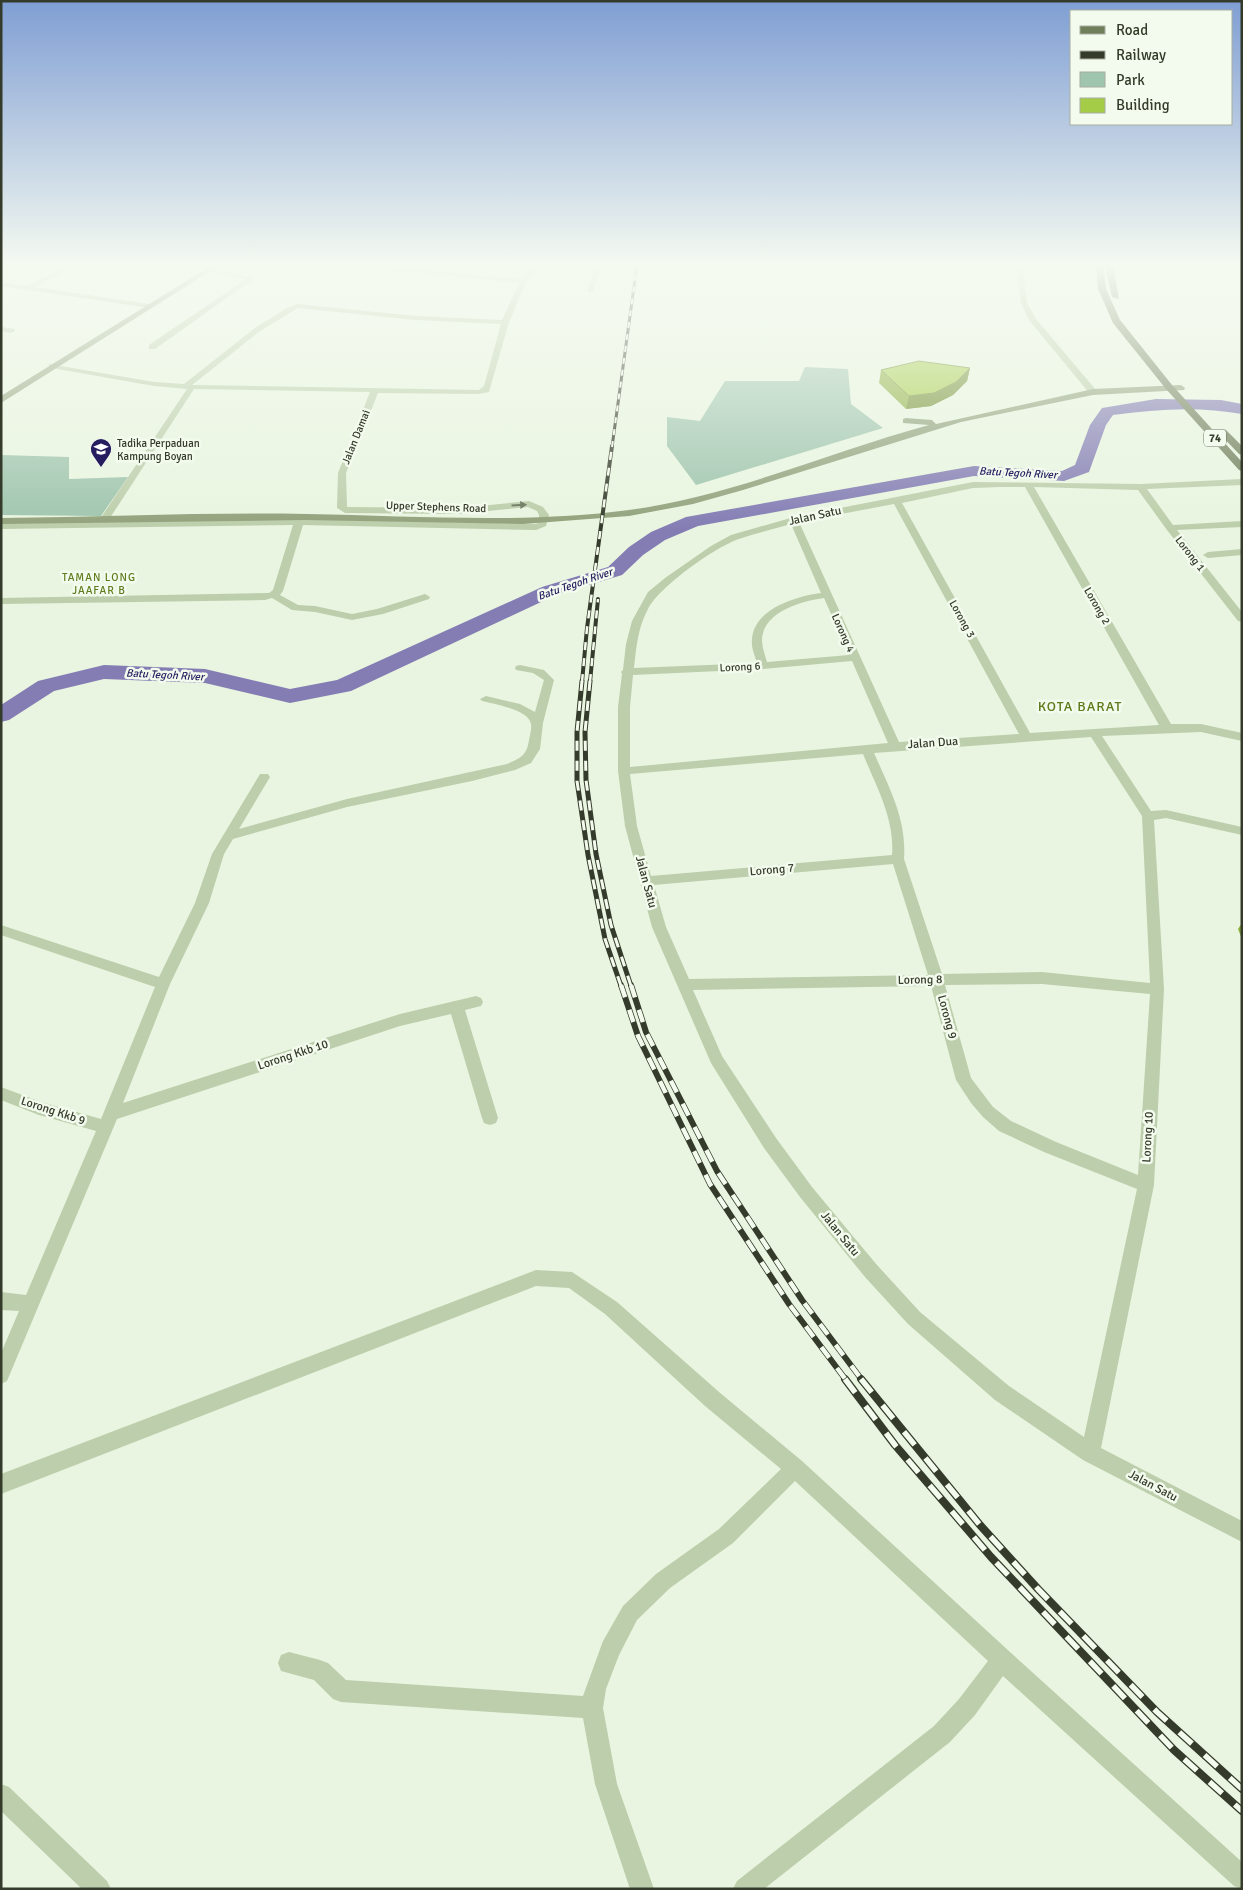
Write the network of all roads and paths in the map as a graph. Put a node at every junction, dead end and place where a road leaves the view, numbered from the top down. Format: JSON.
{"nodes":[{"id":1,"x":73,"y":353,"type":"edge"},
{"id":2,"x":228,"y":353,"type":"edge"},
{"id":3,"x":497,"y":353,"type":"edge"},
{"id":4,"x":1061,"y":353,"type":"edge"},
{"id":5,"x":1145,"y":353,"type":"edge"},
{"id":6,"x":1150,"y":353,"type":"edge"},
{"id":7,"x":52,"y":366,"type":"junction"},
{"id":8,"x":189,"y":386,"type":"junction"},
{"id":9,"x":375,"y":390,"type":"junction"},
{"id":10,"x":1178,"y":391,"type":"junction"},
{"id":11,"x":1093,"y":392,"type":"junction"},
{"id":12,"x":1,"y":400,"type":"edge"},
{"id":13,"x":1020,"y":408,"type":"junction"},
{"id":14,"x":960,"y":420,"type":"junction"},
{"id":15,"x":947,"y":424,"type":"junction"},
{"id":16,"x":900,"y":437,"type":"junction"},
{"id":17,"x":1242,"y":452,"type":"edge"},
{"id":18,"x":1242,"y":468,"type":"edge"},
{"id":19,"x":1242,"y":482,"type":"edge"},
{"id":20,"x":1028,"y":485,"type":"junction"},
{"id":21,"x":1142,"y":487,"type":"junction"},
{"id":22,"x":897,"y":502,"type":"junction"},
{"id":23,"x":104,"y":519,"type":"junction"},
{"id":24,"x":301,"y":519,"type":"junction"},
{"id":25,"x":794,"y":520,"type":"junction"},
{"id":26,"x":1,"y":521,"type":"edge"},
{"id":27,"x":1242,"y":524,"type":"edge"},
{"id":28,"x":1,"y":526,"type":"edge"},
{"id":29,"x":1170,"y":528,"type":"junction"},
{"id":30,"x":1242,"y":552,"type":"edge"},
{"id":31,"x":1208,"y":555,"type":"dead end"},
{"id":32,"x":274,"y":595,"type":"junction"},
{"id":33,"x":827,"y":596,"type":"junction"},
{"id":34,"x":425,"y":597,"type":"dead end"},
{"id":35,"x":1,"y":601,"type":"edge"},
{"id":36,"x":1242,"y":619,"type":"edge"},
{"id":37,"x":854,"y":658,"type":"junction"},
{"id":38,"x":763,"y":666,"type":"junction"},
{"id":39,"x":520,"y":668,"type":"dead end"},
{"id":40,"x":626,"y":672,"type":"junction"},
{"id":41,"x":486,"y":698,"type":"dead end"},
{"id":42,"x":537,"y":723,"type":"junction"},
{"id":43,"x":1167,"y":728,"type":"junction"},
{"id":44,"x":1094,"y":733,"type":"junction"},
{"id":45,"x":1242,"y":737,"type":"edge"},
{"id":46,"x":1026,"y":738,"type":"junction"},
{"id":47,"x":895,"y":746,"type":"junction"},
{"id":48,"x":867,"y":750,"type":"junction"},
{"id":49,"x":624,"y":771,"type":"junction"},
{"id":50,"x":264,"y":777,"type":"dead end"},
{"id":51,"x":1148,"y":816,"type":"junction"},
{"id":52,"x":1242,"y":831,"type":"edge"},
{"id":53,"x":229,"y":836,"type":"junction"},
{"id":54,"x":898,"y":859,"type":"junction"},
{"id":55,"x":646,"y":881,"type":"junction"},
{"id":56,"x":1,"y":930,"type":"edge"},
{"id":57,"x":936,"y":979,"type":"junction"},
{"id":58,"x":163,"y":984,"type":"junction"},
{"id":59,"x":683,"y":985,"type":"junction"},
{"id":60,"x":1157,"y":989,"type":"junction"},
{"id":61,"x":476,"y":1002,"type":"dead end"},
{"id":62,"x":456,"y":1006,"type":"junction"},
{"id":63,"x":1,"y":1093,"type":"edge"},
{"id":64,"x":490,"y":1118,"type":"dead end"},
{"id":65,"x":108,"y":1121,"type":"junction"},
{"id":66,"x":1146,"y":1184,"type":"junction"},
{"id":67,"x":1,"y":1301,"type":"edge"},
{"id":68,"x":32,"y":1304,"type":"junction"},
{"id":69,"x":1,"y":1375,"type":"edge"},
{"id":70,"x":1090,"y":1453,"type":"junction"},
{"id":71,"x":795,"y":1468,"type":"junction"},
{"id":72,"x":1,"y":1484,"type":"edge"},
{"id":73,"x":1242,"y":1532,"type":"edge"},
{"id":74,"x":1002,"y":1660,"type":"junction"},
{"id":75,"x":289,"y":1663,"type":"dead end"},
{"id":76,"x":592,"y":1708,"type":"junction"},
{"id":77,"x":1,"y":1795,"type":"edge"},
{"id":78,"x":1242,"y":1878,"type":"edge"},
{"id":79,"x":99,"y":1889,"type":"edge"},
{"id":80,"x":642,"y":1889,"type":"edge"},
{"id":81,"x":745,"y":1889,"type":"edge"}],
"edges":[{"from":1,"to":7,"type":"street"},
{"from":2,"to":8,"type":"street"},
{"from":3,"to":9,"type":"street"},
{"from":4,"to":11,"type":"street"},
{"from":5,"to":10,"type":"main road","number":"74"},
{"from":6,"to":10,"type":"main road","number":"74"},
{"from":7,"to":8,"type":"street"},
{"from":7,"to":12,"type":"street"},
{"from":8,"to":9,"type":"street"},
{"from":8,"to":23,"type":"street"},
{"from":9,"to":24,"type":"street","name":"Jalan Damai","one_way":true},
{"from":10,"to":11,"type":"street"},
{"from":10,"to":17,"type":"main road","number":"74"},
{"from":10,"to":18,"type":"main road","number":"74"},
{"from":11,"to":13,"type":"street"},
{"from":13,"to":14,"type":"street"},
{"from":13,"to":15,"type":"street"},
{"from":14,"to":15,"type":"street"},
{"from":14,"to":16,"type":"street"},
{"from":15,"to":16,"type":"street","name":"Upper Stephens Road"},
{"from":16,"to":24,"type":"street","name":"Upper Stephens Road"},
{"from":19,"to":21,"type":"street","name":"Jalan Satu"},
{"from":20,"to":21,"type":"street","name":"Jalan Satu"},
{"from":20,"to":22,"type":"street","name":"Jalan Satu"},
{"from":20,"to":43,"type":"street","name":"Lorong 2"},
{"from":21,"to":29,"type":"street","name":"Lorong 1"},
{"from":22,"to":25,"type":"street","name":"Jalan Satu"},
{"from":22,"to":46,"type":"street","name":"Lorong 3"},
{"from":23,"to":24,"type":"street","name":"Upper Stephens Road"},
{"from":23,"to":26,"type":"street","name":"Upper Stephens Road"},
{"from":24,"to":28,"type":"street"},
{"from":24,"to":32,"type":"street"},
{"from":25,"to":33,"type":"street","name":"Lorong 4"},
{"from":25,"to":40,"type":"street","name":"Jalan Satu"},
{"from":27,"to":29,"type":"street"},
{"from":29,"to":36,"type":"street","name":"Lorong 1"},
{"from":30,"to":31,"type":"street"},
{"from":32,"to":34,"type":"street"},
{"from":32,"to":35,"type":"street"},
{"from":33,"to":37,"type":"street","name":"Lorong 4"},
{"from":33,"to":38,"type":"street"},
{"from":37,"to":38,"type":"street","name":"Lorong 6"},
{"from":37,"to":47,"type":"street","name":"Lorong 4"},
{"from":38,"to":40,"type":"street","name":"Lorong 6"},
{"from":39,"to":42,"type":"street"},
{"from":40,"to":49,"type":"street","name":"Jalan Satu"},
{"from":41,"to":42,"type":"street"},
{"from":42,"to":53,"type":"street"},
{"from":43,"to":44,"type":"street","name":"Jalan Dua"},
{"from":43,"to":45,"type":"street","name":"Jalan Dua"},
{"from":44,"to":46,"type":"street","name":"Jalan Dua"},
{"from":44,"to":51,"type":"street"},
{"from":46,"to":47,"type":"street","name":"Jalan Dua"},
{"from":47,"to":48,"type":"street","name":"Jalan Dua"},
{"from":48,"to":49,"type":"street","name":"Jalan Dua"},
{"from":48,"to":54,"type":"street","name":"Lorong 9"},
{"from":49,"to":55,"type":"street","name":"Jalan Satu"},
{"from":50,"to":53,"type":"street"},
{"from":51,"to":52,"type":"street"},
{"from":51,"to":60,"type":"street","name":"Lorong 10"},
{"from":53,"to":58,"type":"street"},
{"from":54,"to":55,"type":"street","name":"Lorong 7"},
{"from":54,"to":57,"type":"street","name":"Lorong 9"},
{"from":55,"to":59,"type":"street","name":"Jalan Satu"},
{"from":56,"to":58,"type":"street"},
{"from":57,"to":59,"type":"street","name":"Lorong 8"},
{"from":57,"to":60,"type":"street","name":"Lorong 8"},
{"from":57,"to":66,"type":"street","name":"Lorong 9"},
{"from":58,"to":65,"type":"street"},
{"from":59,"to":70,"type":"street","name":"Jalan Satu"},
{"from":60,"to":66,"type":"street","name":"Lorong 10"},
{"from":61,"to":62,"type":"street","name":"Lorong Kkb 10"},
{"from":62,"to":64,"type":"street"},
{"from":62,"to":65,"type":"street","name":"Lorong Kkb 10"},
{"from":63,"to":65,"type":"street","name":"Lorong Kkb 9"},
{"from":65,"to":68,"type":"street"},
{"from":66,"to":70,"type":"street","name":"Lorong 10"},
{"from":67,"to":68,"type":"street"},
{"from":68,"to":69,"type":"street"},
{"from":70,"to":73,"type":"street","name":"Jalan Satu"},
{"from":71,"to":72,"type":"street"},
{"from":71,"to":74,"type":"street"},
{"from":71,"to":76,"type":"street"},
{"from":74,"to":78,"type":"street"},
{"from":74,"to":81,"type":"street"},
{"from":75,"to":76,"type":"street"},
{"from":76,"to":80,"type":"street"},
{"from":77,"to":79,"type":"street"}]}
